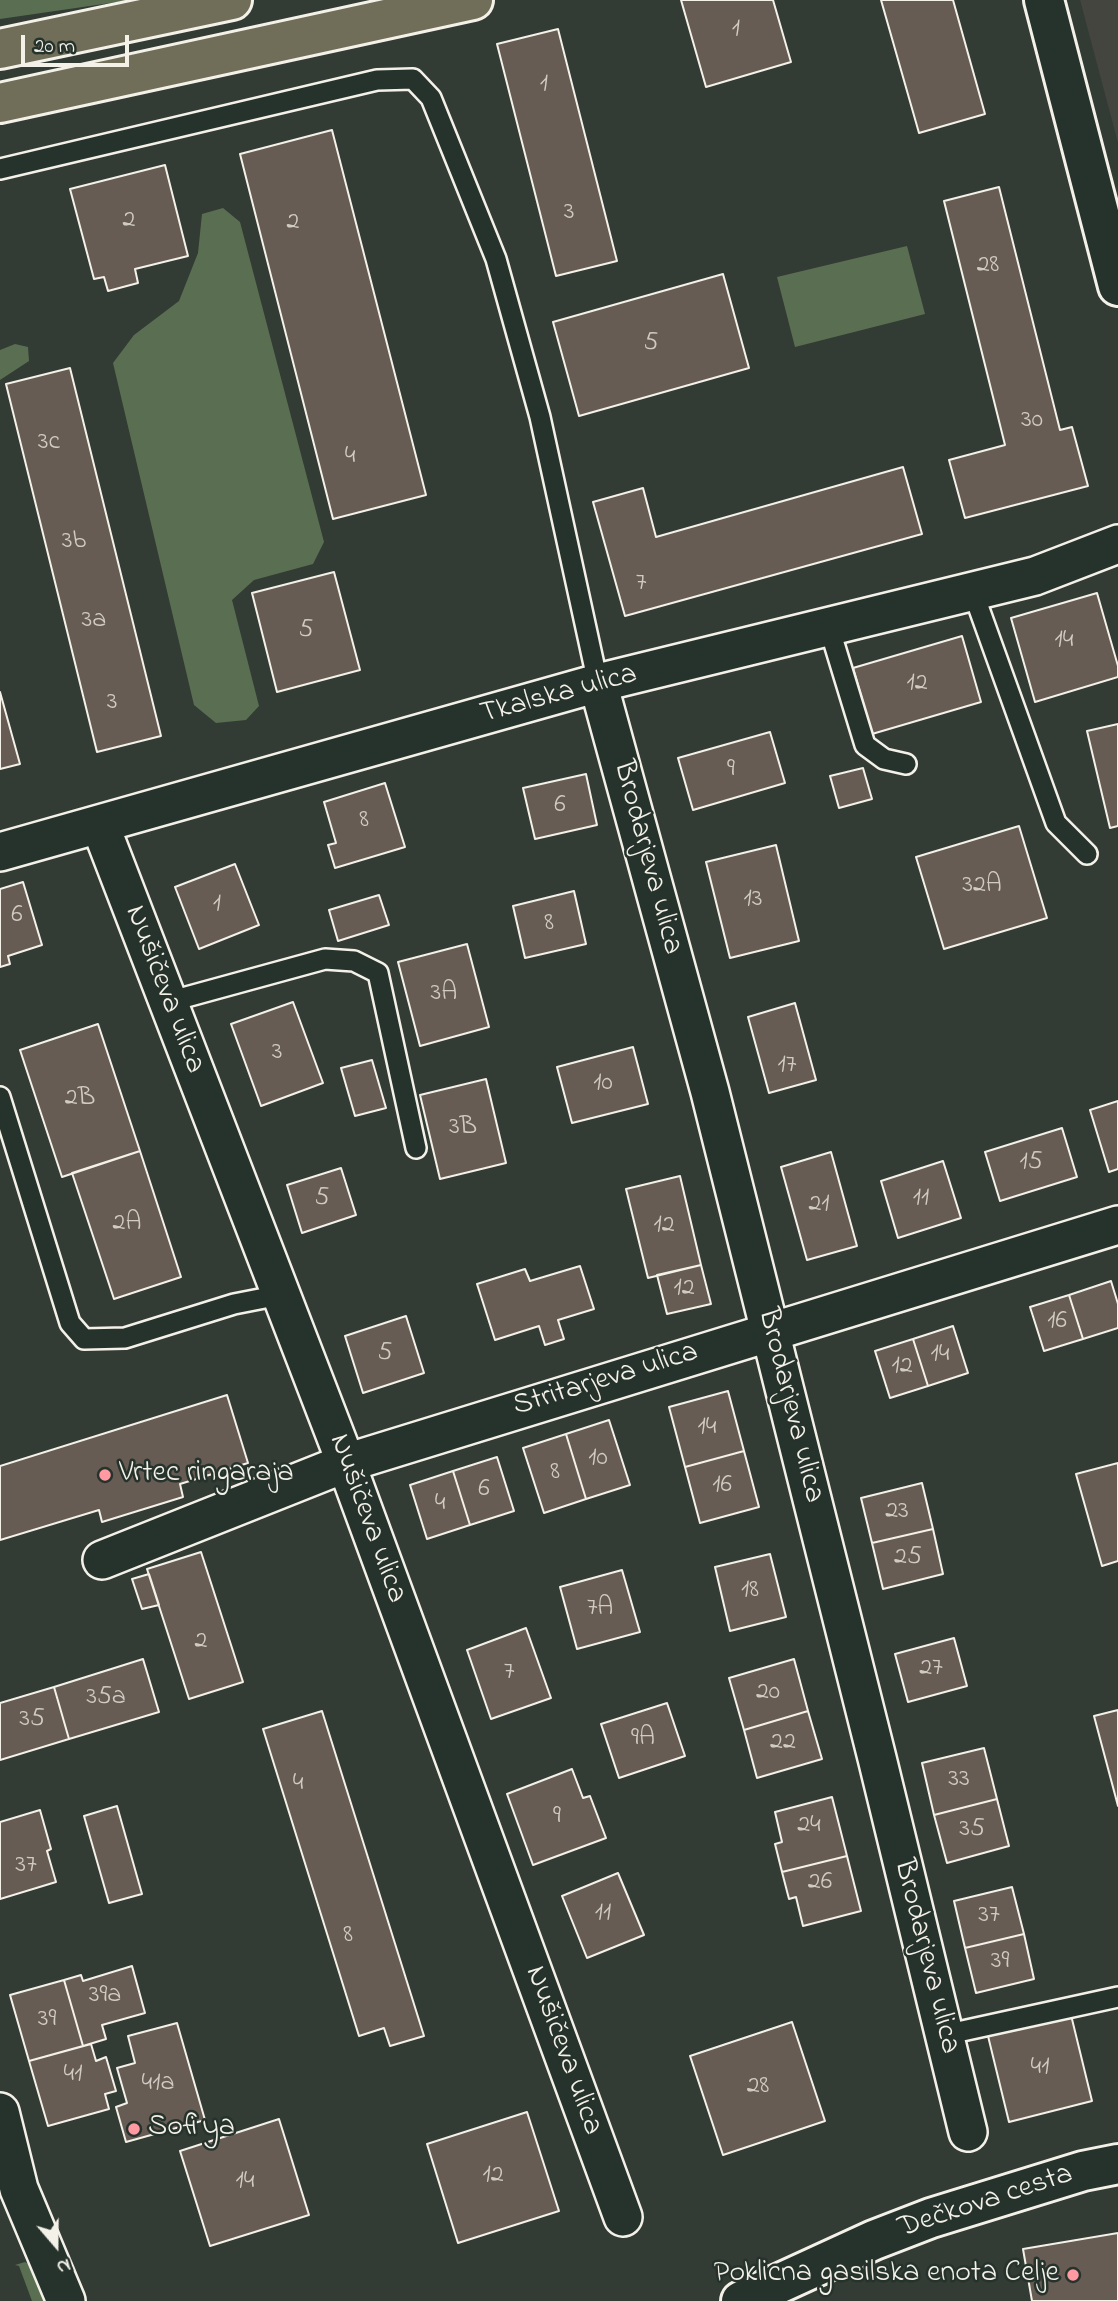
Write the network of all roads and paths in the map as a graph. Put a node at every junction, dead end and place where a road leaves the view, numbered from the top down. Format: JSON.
{"nodes":[{"id":1,"x":232,"y":0,"type":"edge"},
{"id":2,"x":472,"y":0,"type":"edge"},
{"id":3,"x":1044,"y":0,"type":"edge"},
{"id":4,"x":0,"y":49,"type":"edge"},
{"id":5,"x":0,"y":103,"type":"edge"},
{"id":6,"x":0,"y":169,"type":"edge"},
{"id":7,"x":1118,"y":286,"type":"edge"},
{"id":8,"x":1118,"y":544,"type":"edge"},
{"id":9,"x":973,"y":592,"type":"junction"},
{"id":10,"x":829,"y":627,"type":"junction"},
{"id":11,"x":598,"y":683,"type":"junction"},
{"id":12,"x":906,"y":764,"type":"dead end"},
{"id":13,"x":100,"y":825,"type":"junction"},
{"id":14,"x":0,"y":852,"type":"edge"},
{"id":15,"x":1087,"y":854,"type":"dead end"},
{"id":16,"x":168,"y":1003,"type":"junction"},
{"id":17,"x":0,"y":1097,"type":"edge"},
{"id":18,"x":416,"y":1148,"type":"dead end"},
{"id":19,"x":1118,"y":1225,"type":"edge"},
{"id":20,"x":280,"y":1295,"type":"junction"},
{"id":21,"x":770,"y":1330,"type":"junction"},
{"id":22,"x":346,"y":1463,"type":"junction"},
{"id":23,"x":102,"y":1560,"type":"dead end"},
{"id":24,"x":1118,"y":1997,"type":"edge"},
{"id":25,"x":944,"y":2035,"type":"junction"},
{"id":26,"x":0,"y":2112,"type":"edge"},
{"id":27,"x":968,"y":2132,"type":"dead end"},
{"id":28,"x":1118,"y":2164,"type":"edge"},
{"id":29,"x":10,"y":2189,"type":"edge"},
{"id":30,"x":623,"y":2217,"type":"dead end"},
{"id":31,"x":66,"y":2301,"type":"edge"},
{"id":32,"x":741,"y":2301,"type":"edge"}],
"edges":[{"from":1,"to":4,"type":"main road"},
{"from":2,"to":5,"type":"main road"},
{"from":3,"to":7,"type":"street"},
{"from":6,"to":11,"type":"lane"},
{"from":8,"to":9,"type":"street","name":"Tkalska ulica"},
{"from":9,"to":10,"type":"street","name":"Tkalska ulica"},
{"from":9,"to":15,"type":"lane"},
{"from":10,"to":11,"type":"street","name":"Tkalska ulica"},
{"from":10,"to":12,"type":"lane"},
{"from":11,"to":13,"type":"street","name":"Tkalska ulica"},
{"from":11,"to":21,"type":"street","name":"Brodarjeva ulica"},
{"from":13,"to":14,"type":"street","name":"Tkalska ulica"},
{"from":13,"to":16,"type":"street","name":"Nušičeva ulica"},
{"from":16,"to":18,"type":"lane"},
{"from":16,"to":20,"type":"street","name":"Nušičeva ulica"},
{"from":17,"to":20,"type":"lane"},
{"from":19,"to":21,"type":"street","name":"Stritarjeva ulica"},
{"from":20,"to":22,"type":"street","name":"Nušičeva ulica"},
{"from":21,"to":22,"type":"street","name":"Stritarjeva ulica"},
{"from":21,"to":25,"type":"street","name":"Brodarjeva ulica"},
{"from":22,"to":23,"type":"street","name":"Stritarjeva ulica"},
{"from":22,"to":30,"type":"street","name":"Nušičeva ulica"},
{"from":24,"to":25,"type":"lane"},
{"from":25,"to":27,"type":"street","name":"Brodarjeva ulica"},
{"from":26,"to":29,"type":"street"},
{"from":28,"to":32,"type":"street","name":"Dečkova cesta"},
{"from":29,"to":31,"type":"street"}]}
